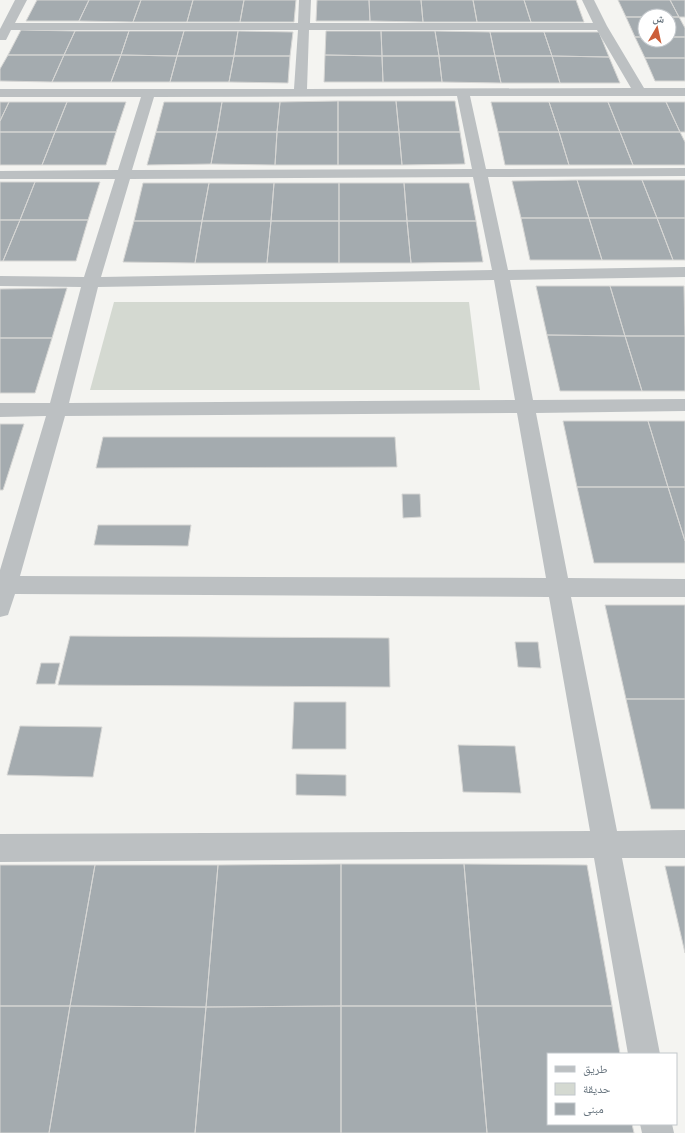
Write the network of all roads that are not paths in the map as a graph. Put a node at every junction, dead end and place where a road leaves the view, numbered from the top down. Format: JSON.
{"nodes":[{"id":1,"x":21,"y":0,"type":"edge"},
{"id":2,"x":305,"y":0,"type":"edge"},
{"id":3,"x":588,"y":0,"type":"edge"},
{"id":4,"x":303,"y":26,"type":"junction"},
{"id":5,"x":601,"y":26,"type":"junction"},
{"id":6,"x":8,"y":27,"type":"junction"},
{"id":7,"x":0,"y":40,"type":"edge"},
{"id":8,"x":149,"y":92,"type":"junction"},
{"id":9,"x":300,"y":92,"type":"junction"},
{"id":10,"x":640,"y":92,"type":"junction"},
{"id":11,"x":685,"y":92,"type":"edge"},
{"id":12,"x":0,"y":93,"type":"edge"},
{"id":13,"x":463,"y":93,"type":"junction"},
{"id":14,"x":479,"y":172,"type":"junction"},
{"id":15,"x":685,"y":172,"type":"edge"},
{"id":16,"x":0,"y":175,"type":"edge"},
{"id":17,"x":125,"y":175,"type":"junction"},
{"id":18,"x":685,"y":272,"type":"edge"},
{"id":19,"x":501,"y":274,"type":"junction"},
{"id":20,"x":0,"y":281,"type":"edge"},
{"id":21,"x":91,"y":282,"type":"junction"},
{"id":22,"x":685,"y":405,"type":"edge"},
{"id":23,"x":526,"y":406,"type":"junction"},
{"id":24,"x":0,"y":410,"type":"edge"},
{"id":25,"x":57,"y":410,"type":"junction"},
{"id":26,"x":3,"y":585,"type":"edge"},
{"id":27,"x":559,"y":587,"type":"junction"},
{"id":28,"x":685,"y":588,"type":"edge"},
{"id":29,"x":0,"y":608,"type":"edge"},
{"id":30,"x":685,"y":844,"type":"edge"},
{"id":31,"x":606,"y":845,"type":"junction"},
{"id":32,"x":0,"y":848,"type":"edge"},
{"id":33,"x":644,"y":1053,"type":"edge"}],
"edges":[{"from":1,"to":6,"type":"street"},
{"from":2,"to":4,"type":"street"},
{"from":3,"to":5,"type":"street"},
{"from":4,"to":5,"type":"street"},
{"from":4,"to":6,"type":"street"},
{"from":4,"to":9,"type":"street"},
{"from":5,"to":10,"type":"street"},
{"from":6,"to":7,"type":"street"},
{"from":8,"to":9,"type":"street"},
{"from":8,"to":12,"type":"street"},
{"from":8,"to":17,"type":"street"},
{"from":9,"to":13,"type":"street"},
{"from":10,"to":11,"type":"street"},
{"from":10,"to":13,"type":"street"},
{"from":13,"to":14,"type":"street"},
{"from":14,"to":15,"type":"street"},
{"from":14,"to":17,"type":"street"},
{"from":14,"to":19,"type":"street"},
{"from":16,"to":17,"type":"street"},
{"from":17,"to":21,"type":"street"},
{"from":18,"to":19,"type":"street"},
{"from":19,"to":21,"type":"street"},
{"from":19,"to":23,"type":"street"},
{"from":20,"to":21,"type":"street"},
{"from":21,"to":25,"type":"street"},
{"from":22,"to":23,"type":"street"},
{"from":23,"to":25,"type":"street"},
{"from":23,"to":27,"type":"street"},
{"from":24,"to":25,"type":"street"},
{"from":25,"to":26,"type":"street"},
{"from":26,"to":27,"type":"street"},
{"from":26,"to":29,"type":"street"},
{"from":27,"to":28,"type":"street"},
{"from":27,"to":31,"type":"street"},
{"from":30,"to":31,"type":"street"},
{"from":31,"to":32,"type":"street"},
{"from":31,"to":33,"type":"street"}]}
